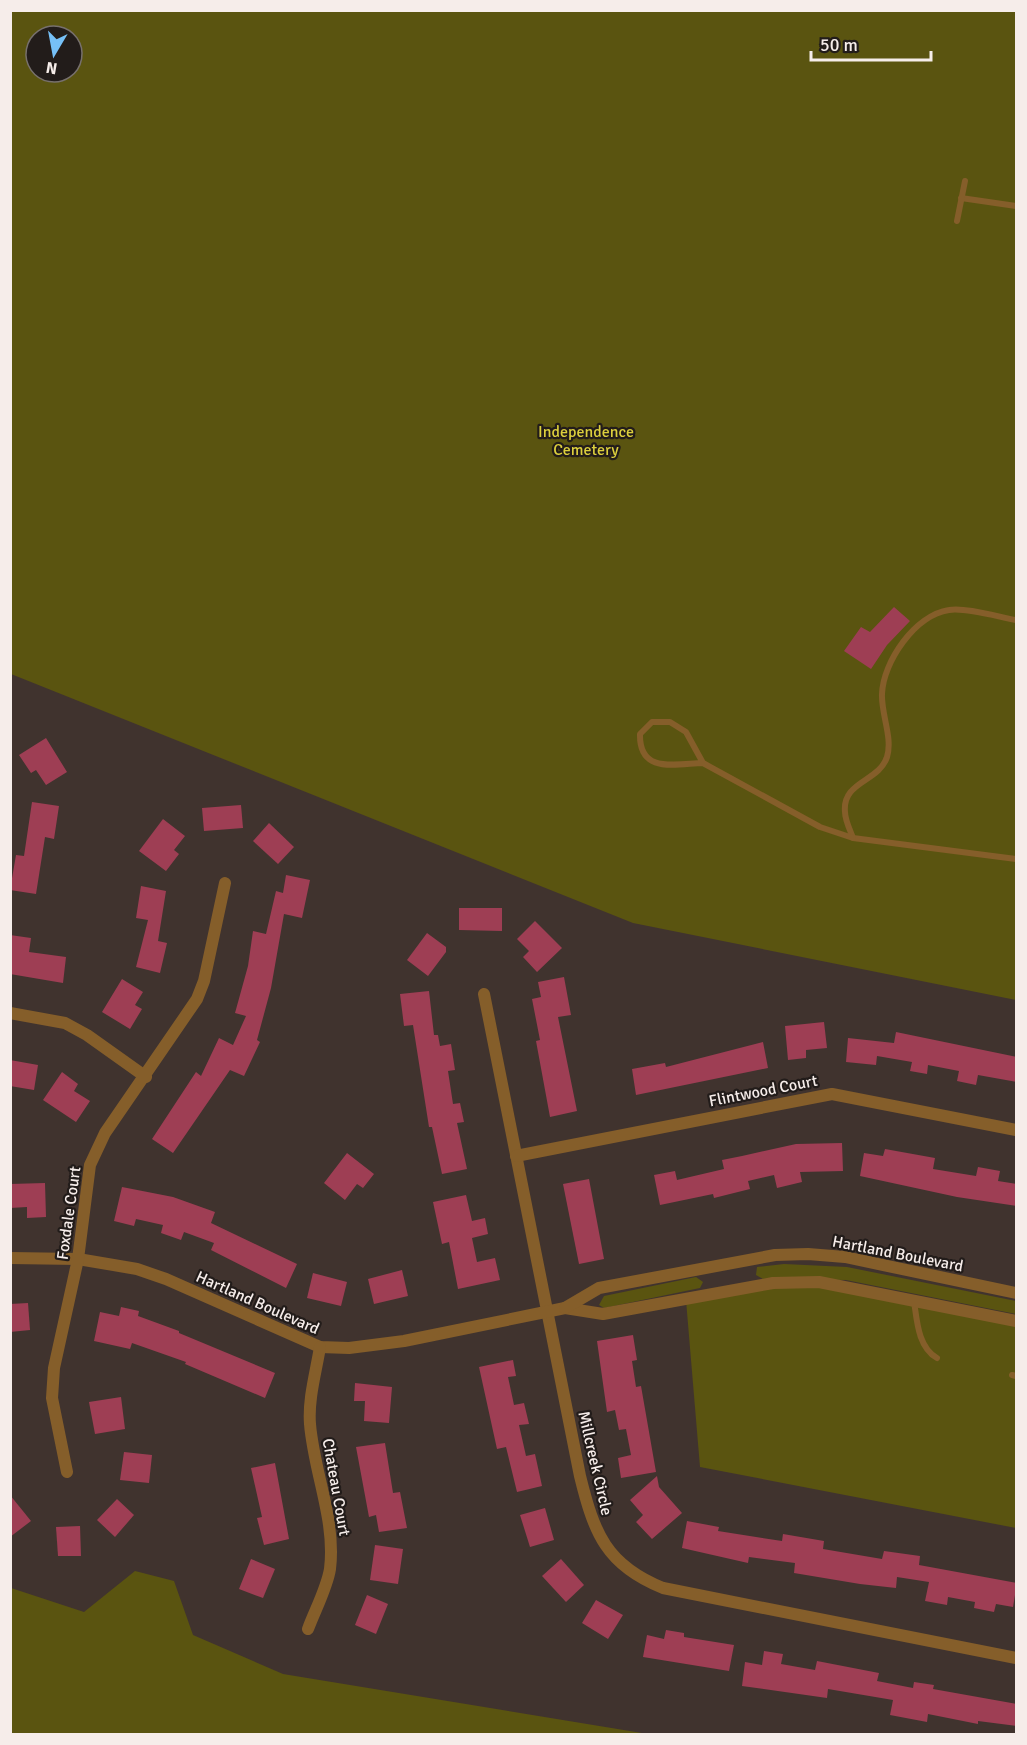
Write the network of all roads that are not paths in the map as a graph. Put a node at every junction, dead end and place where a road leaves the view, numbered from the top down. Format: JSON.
{"nodes":[{"id":1,"x":964,"y":181,"type":"dead end"},
{"id":2,"x":962,"y":198,"type":"junction"},
{"id":3,"x":1017,"y":206,"type":"edge"},
{"id":4,"x":957,"y":221,"type":"dead end"},
{"id":5,"x":1017,"y":620,"type":"edge"},
{"id":6,"x":704,"y":763,"type":"junction"},
{"id":7,"x":853,"y":838,"type":"junction"},
{"id":8,"x":1017,"y":860,"type":"edge"},
{"id":9,"x":225,"y":883,"type":"dead end"},
{"id":10,"x":484,"y":994,"type":"dead end"},
{"id":11,"x":10,"y":1013,"type":"edge"},
{"id":12,"x":146,"y":1077,"type":"junction"},
{"id":13,"x":1017,"y":1130,"type":"edge"},
{"id":14,"x":516,"y":1156,"type":"junction"},
{"id":15,"x":10,"y":1258,"type":"edge"},
{"id":16,"x":78,"y":1259,"type":"junction"},
{"id":17,"x":1017,"y":1293,"type":"edge"},
{"id":18,"x":914,"y":1301,"type":"junction"},
{"id":19,"x":565,"y":1308,"type":"junction"},
{"id":20,"x":547,"y":1311,"type":"junction"},
{"id":21,"x":1017,"y":1321,"type":"edge"},
{"id":22,"x":320,"y":1347,"type":"junction"},
{"id":23,"x":937,"y":1358,"type":"dead end"},
{"id":24,"x":67,"y":1472,"type":"dead end"},
{"id":25,"x":308,"y":1629,"type":"dead end"},
{"id":26,"x":1017,"y":1658,"type":"edge"}],
"edges":[{"from":1,"to":2,"type":"lane"},
{"from":2,"to":3,"type":"lane"},
{"from":2,"to":4,"type":"lane"},
{"from":5,"to":7,"type":"lane"},
{"from":6,"to":6,"type":"lane"},
{"from":6,"to":7,"type":"lane"},
{"from":7,"to":8,"type":"lane"},
{"from":9,"to":12,"type":"street","name":"Foxdale Court"},
{"from":10,"to":14,"type":"street","name":"Millcreek Circle"},
{"from":11,"to":12,"type":"street"},
{"from":12,"to":16,"type":"street","name":"Foxdale Court"},
{"from":13,"to":14,"type":"street","name":"Flintwood Court"},
{"from":14,"to":20,"type":"street","name":"Millcreek Circle"},
{"from":15,"to":16,"type":"street","name":"Hartland Boulevard"},
{"from":16,"to":22,"type":"street","name":"Hartland Boulevard"},
{"from":16,"to":24,"type":"street","name":"Foxdale Court"},
{"from":17,"to":19,"type":"street","name":"Hartland Boulevard"},
{"from":18,"to":19,"type":"street","name":"Hartland Boulevard"},
{"from":18,"to":21,"type":"street","name":"Hartland Boulevard"},
{"from":18,"to":23,"type":"lane"},
{"from":19,"to":20,"type":"street","name":"Hartland Boulevard"},
{"from":20,"to":22,"type":"street","name":"Hartland Boulevard"},
{"from":20,"to":26,"type":"street","name":"Millcreek Circle"},
{"from":22,"to":25,"type":"street","name":"Chateau Court"}]}
